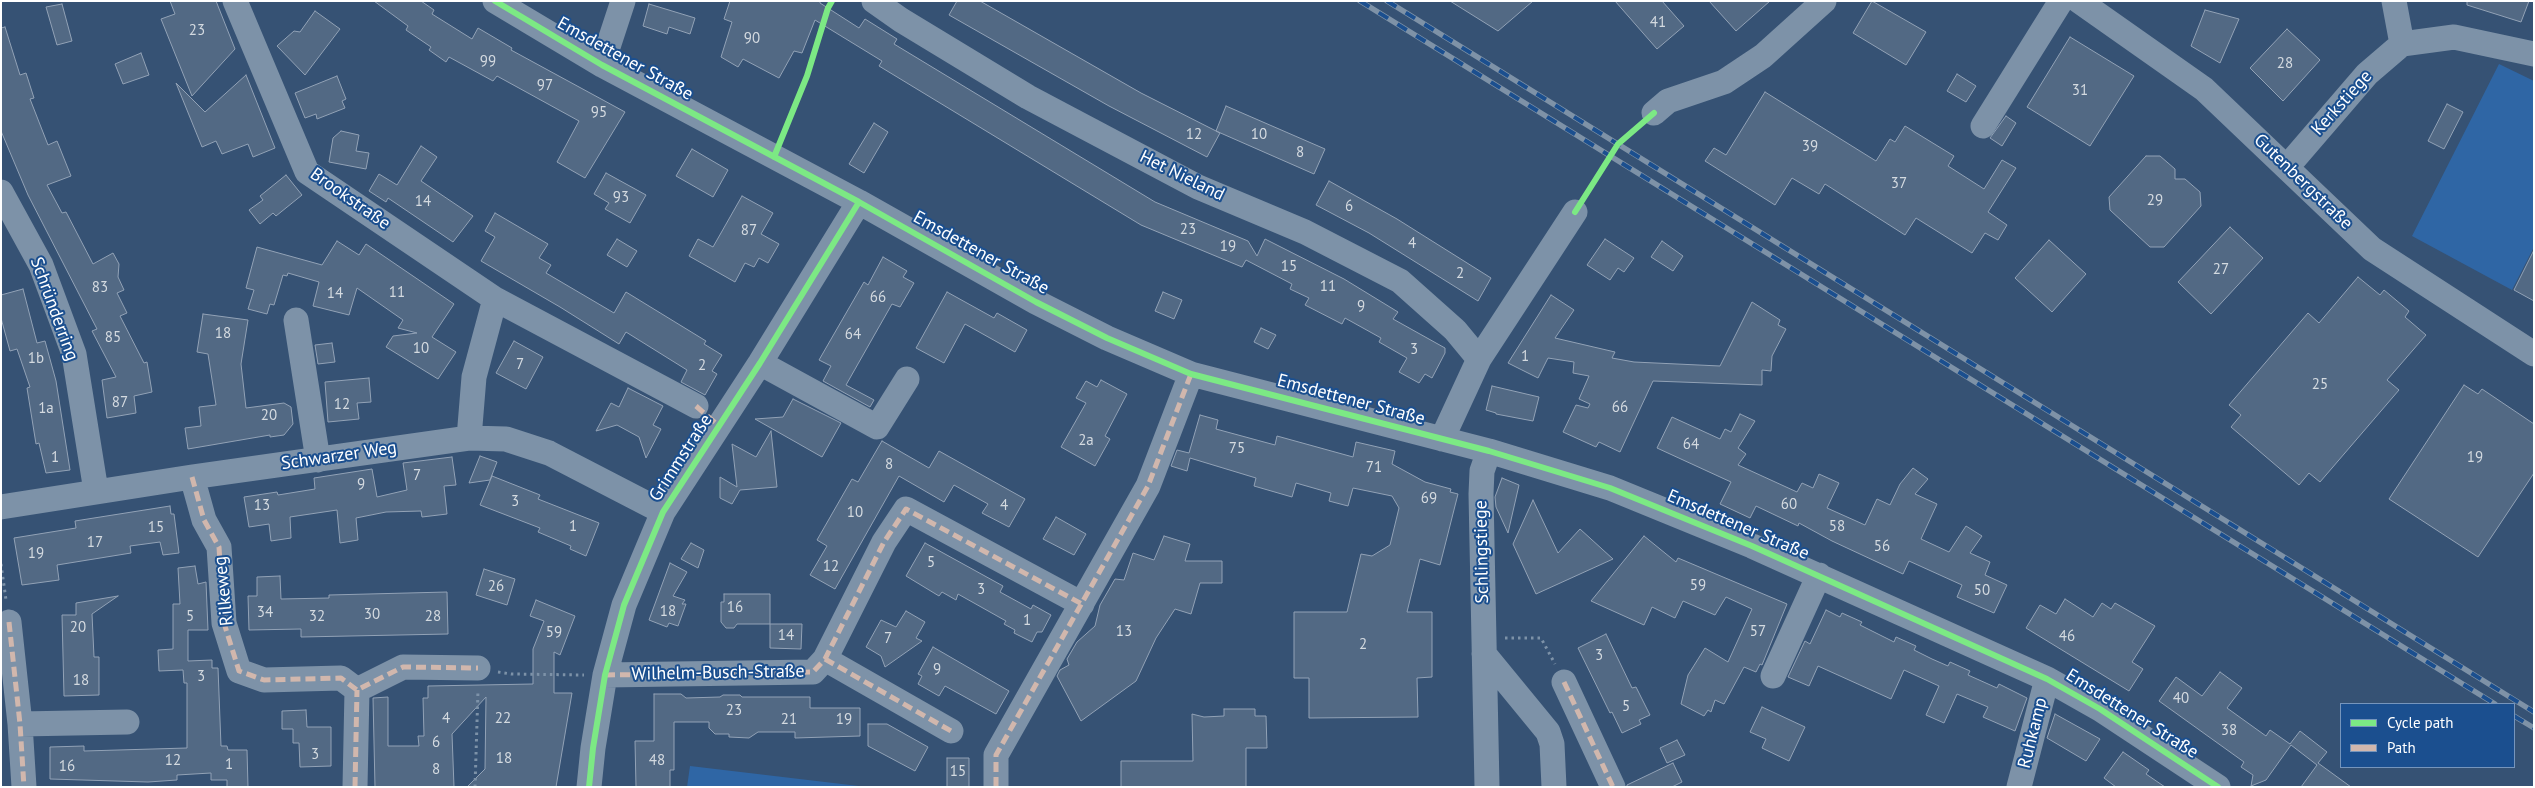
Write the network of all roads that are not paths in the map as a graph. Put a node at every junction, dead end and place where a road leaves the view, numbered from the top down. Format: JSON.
{"nodes":[{"id":1,"x":235,"y":1,"type":"edge"},
{"id":2,"x":495,"y":1,"type":"edge"},
{"id":3,"x":623,"y":1,"type":"edge"},
{"id":4,"x":874,"y":1,"type":"edge"},
{"id":5,"x":1824,"y":1,"type":"edge"},
{"id":6,"x":2061,"y":1,"type":"edge"},
{"id":7,"x":2079,"y":1,"type":"edge"},
{"id":8,"x":2394,"y":1,"type":"edge"},
{"id":9,"x":2402,"y":44,"type":"junction"},
{"id":10,"x":2534,"y":54,"type":"edge"},
{"id":11,"x":602,"y":65,"type":"junction"},
{"id":12,"x":1654,"y":113,"type":"dead end"},
{"id":13,"x":1983,"y":126,"type":"dead end"},
{"id":14,"x":2287,"y":167,"type":"junction"},
{"id":15,"x":1,"y":192,"type":"edge"},
{"id":16,"x":859,"y":202,"type":"junction"},
{"id":17,"x":1575,"y":212,"type":"dead end"},
{"id":18,"x":495,"y":299,"type":"junction"},
{"id":19,"x":296,"y":320,"type":"dead end"},
{"id":20,"x":2534,"y":354,"type":"edge"},
{"id":21,"x":1479,"y":359,"type":"junction"},
{"id":22,"x":760,"y":363,"type":"junction"},
{"id":23,"x":1191,"y":374,"type":"junction"},
{"id":24,"x":907,"y":380,"type":"dead end"},
{"id":25,"x":696,"y":406,"type":"dead end"},
{"id":26,"x":468,"y":438,"type":"junction"},
{"id":27,"x":1442,"y":439,"type":"junction"},
{"id":28,"x":1489,"y":451,"type":"junction"},
{"id":29,"x":318,"y":460,"type":"junction"},
{"id":30,"x":192,"y":477,"type":"junction"},
{"id":31,"x":96,"y":491,"type":"junction"},
{"id":32,"x":1,"y":507,"type":"edge"},
{"id":33,"x":663,"y":512,"type":"junction"},
{"id":34,"x":1820,"y":575,"type":"junction"},
{"id":35,"x":1082,"y":604,"type":"junction"},
{"id":36,"x":10,"y":622,"type":"road end"},
{"id":37,"x":1484,"y":646,"type":"junction"},
{"id":38,"x":825,"y":659,"type":"junction"},
{"id":39,"x":478,"y":668,"type":"road end"},
{"id":40,"x":605,"y":675,"type":"junction"},
{"id":41,"x":1773,"y":676,"type":"dead end"},
{"id":42,"x":2047,"y":679,"type":"junction"},
{"id":43,"x":1564,"y":682,"type":"road end"},
{"id":44,"x":357,"y":690,"type":"junction"},
{"id":45,"x":127,"y":722,"type":"dead end"},
{"id":46,"x":20,"y":724,"type":"junction"},
{"id":47,"x":951,"y":730,"type":"dead end"},
{"id":48,"x":24,"y":787,"type":"edge"},
{"id":49,"x":355,"y":787,"type":"edge"},
{"id":50,"x":589,"y":787,"type":"edge"},
{"id":51,"x":996,"y":787,"type":"edge"},
{"id":52,"x":1487,"y":787,"type":"edge"},
{"id":53,"x":1554,"y":787,"type":"edge"},
{"id":54,"x":1613,"y":787,"type":"edge"},
{"id":55,"x":2019,"y":787,"type":"edge"},
{"id":56,"x":2218,"y":787,"type":"edge"}],
"edges":[{"from":1,"to":18,"type":"street","name":"Brookstraße"},
{"from":2,"to":11,"type":"street","name":"Emsdettener Straße"},
{"from":3,"to":11,"type":"street"},
{"from":4,"to":21,"type":"street","name":"Het Nieland"},
{"from":5,"to":12,"type":"street"},
{"from":6,"to":13,"type":"street"},
{"from":7,"to":14,"type":"street","name":"Gutenbergstraße"},
{"from":8,"to":9,"type":"street"},
{"from":9,"to":10,"type":"street"},
{"from":9,"to":14,"type":"street","name":"Kerkstiege"},
{"from":11,"to":16,"type":"street","name":"Emsdettener Straße"},
{"from":14,"to":20,"type":"street","name":"Gutenbergstraße"},
{"from":15,"to":31,"type":"street","name":"Schründerring"},
{"from":16,"to":22,"type":"street","name":"Grimmstraße"},
{"from":16,"to":23,"type":"street","name":"Emsdettener Straße"},
{"from":17,"to":21,"type":"street"},
{"from":18,"to":25,"type":"street","name":"Brookstraße"},
{"from":18,"to":26,"type":"street"},
{"from":19,"to":29,"type":"street"},
{"from":21,"to":27,"type":"street"},
{"from":22,"to":24,"type":"street"},
{"from":22,"to":33,"type":"street","name":"Grimmstraße"},
{"from":23,"to":27,"type":"street","name":"Emsdettener Straße"},
{"from":23,"to":35,"type":"street"},
{"from":26,"to":29,"type":"street","name":"Schwarzer Weg"},
{"from":26,"to":33,"type":"street","name":"Schwarzer Weg"},
{"from":27,"to":28,"type":"street","name":"Emsdettener Straße"},
{"from":28,"to":34,"type":"street","name":"Emsdettener Straße"},
{"from":28,"to":37,"type":"street","name":"Schlingstiege"},
{"from":29,"to":30,"type":"street","name":"Schwarzer Weg"},
{"from":30,"to":31,"type":"street","name":"Schwarzer Weg"},
{"from":30,"to":44,"type":"street","name":"Rilkeweg"},
{"from":31,"to":32,"type":"street","name":"Schwarzer Weg"},
{"from":33,"to":40,"type":"street","name":"Grimmstraße"},
{"from":34,"to":41,"type":"street"},
{"from":34,"to":42,"type":"street","name":"Emsdettener Straße"},
{"from":35,"to":38,"type":"street","name":"Wilhelm-Busch-Straße"},
{"from":35,"to":51,"type":"street"},
{"from":36,"to":46,"type":"street"},
{"from":37,"to":52,"type":"street","name":"Schlingstiege"},
{"from":37,"to":53,"type":"street"},
{"from":38,"to":40,"type":"street","name":"Wilhelm-Busch-Straße"},
{"from":38,"to":47,"type":"street","name":"Wilhelm-Busch-Straße"},
{"from":39,"to":44,"type":"street"},
{"from":40,"to":50,"type":"street","name":"Grimmstraße"},
{"from":42,"to":55,"type":"street","name":"Ruhkamp"},
{"from":42,"to":56,"type":"street","name":"Emsdettener Straße"},
{"from":43,"to":54,"type":"street"},
{"from":44,"to":49,"type":"street"},
{"from":45,"to":46,"type":"street"},
{"from":46,"to":48,"type":"street"}]}
